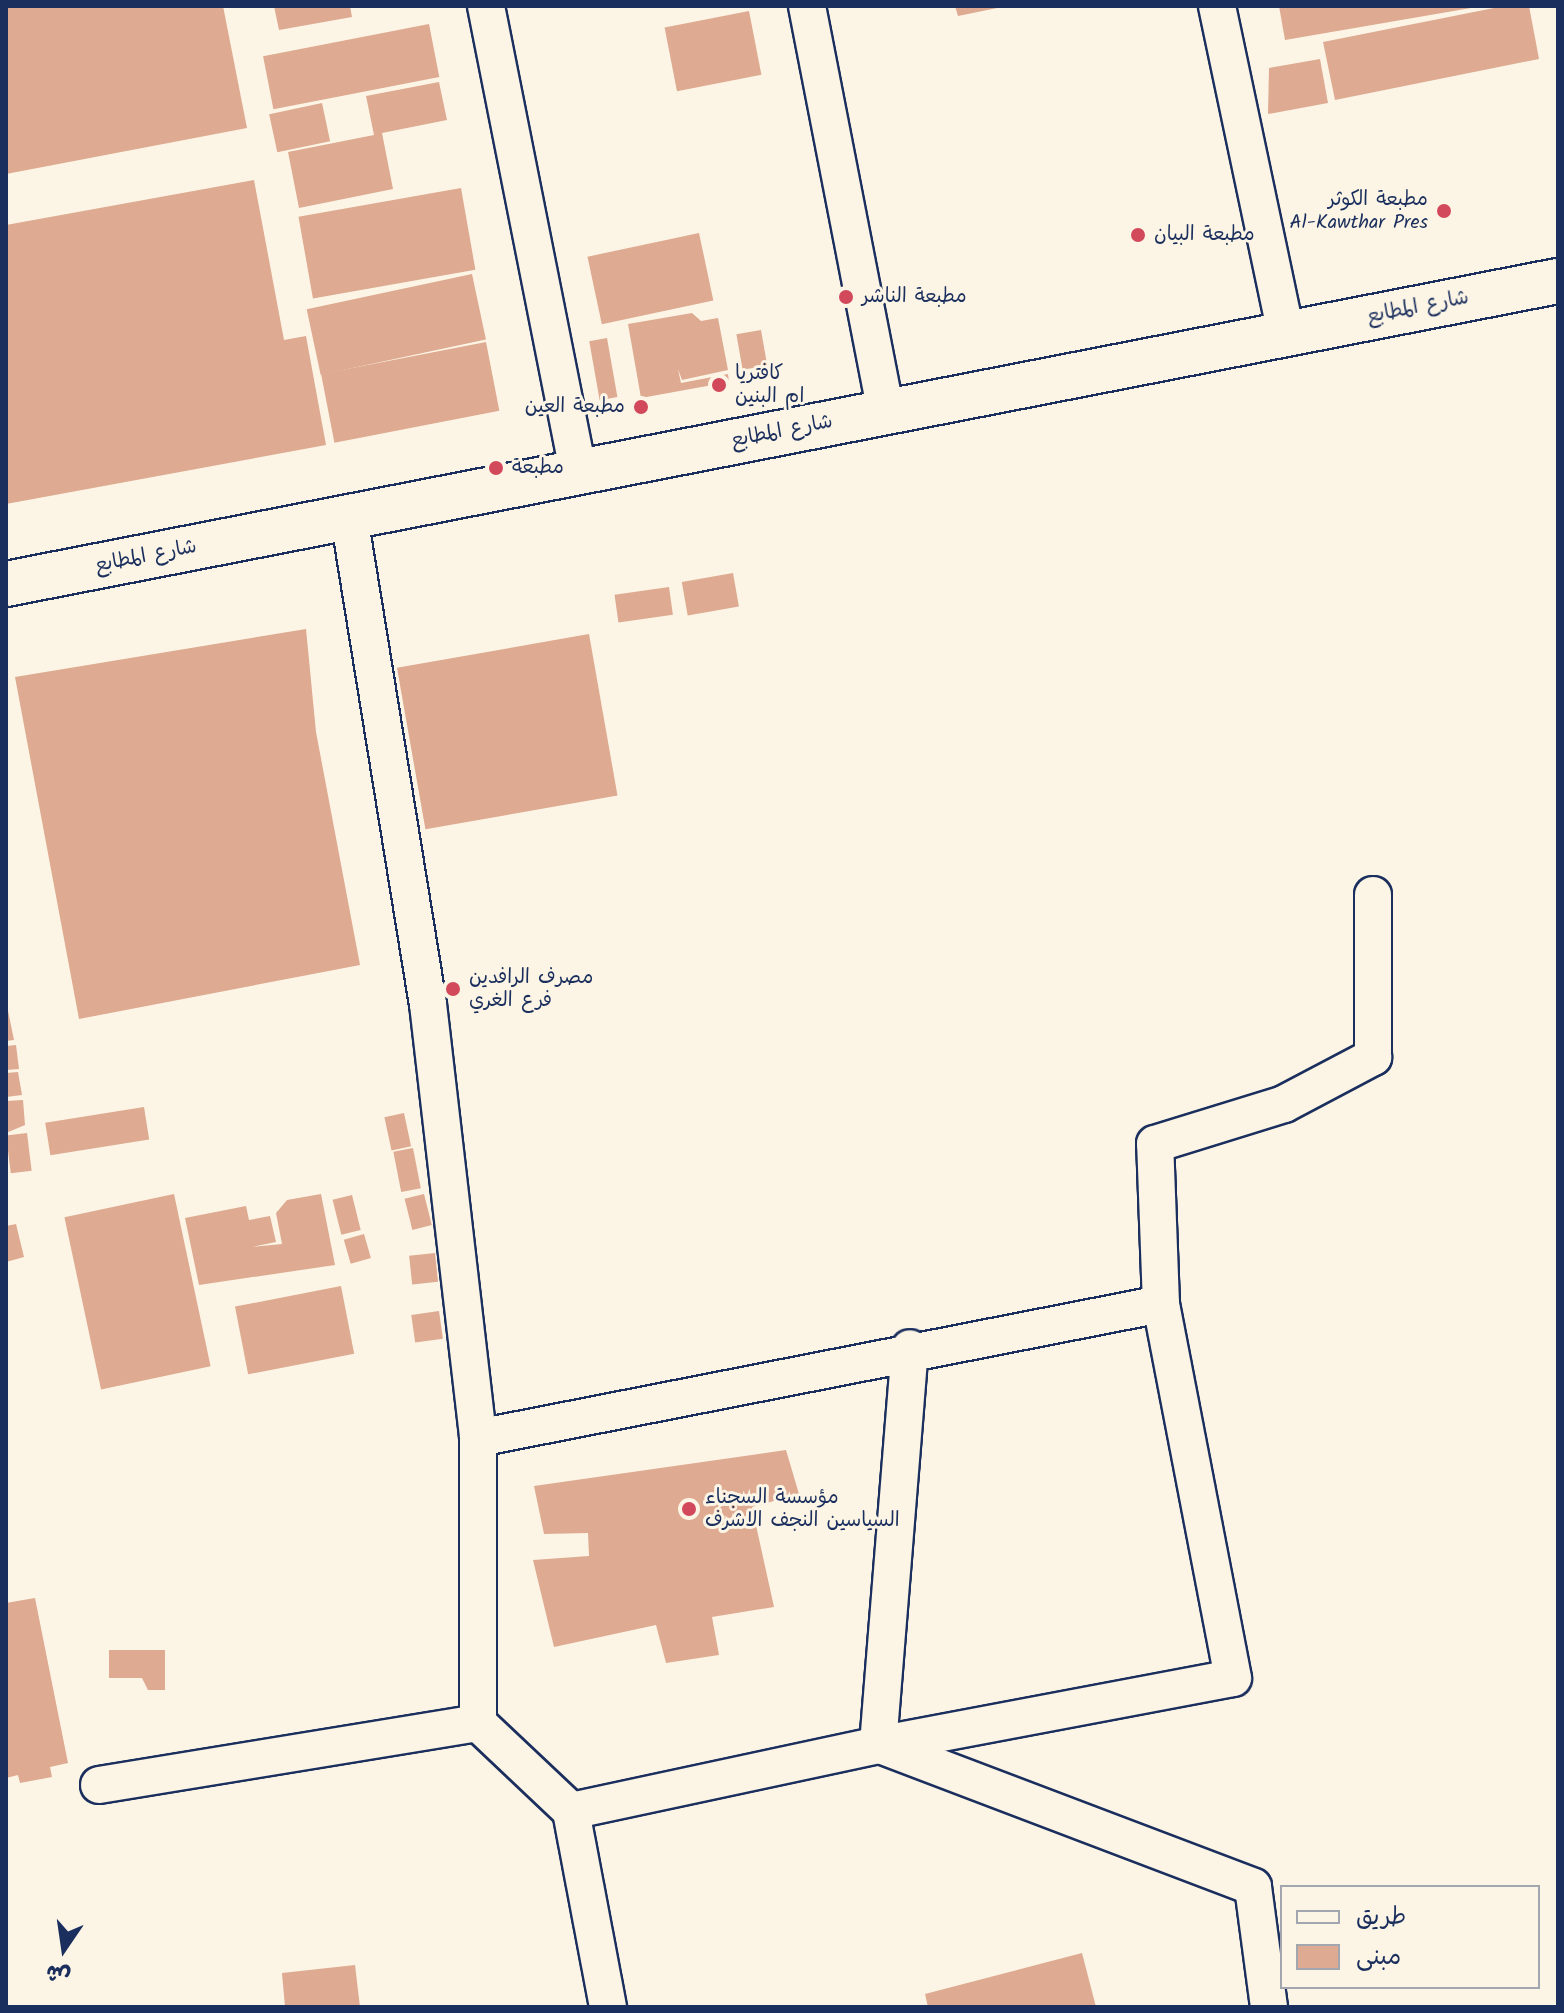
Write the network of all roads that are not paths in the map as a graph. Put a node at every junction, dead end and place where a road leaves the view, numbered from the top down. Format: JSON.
{"nodes":[{"id":1,"x":486,"y":6,"type":"edge"},
{"id":2,"x":807,"y":6,"type":"edge"},
{"id":3,"x":1217,"y":6,"type":"edge"},
{"id":4,"x":1558,"y":281,"type":"edge"},
{"id":5,"x":1286,"y":334,"type":"junction"},
{"id":6,"x":886,"y":412,"type":"junction"},
{"id":7,"x":578,"y":472,"type":"junction"},
{"id":8,"x":349,"y":517,"type":"junction"},
{"id":9,"x":6,"y":584,"type":"edge"},
{"id":10,"x":1373,"y":895,"type":"dead end"},
{"id":11,"x":1161,"y":1304,"type":"junction"},
{"id":12,"x":910,"y":1348,"type":"junction"},
{"id":13,"x":478,"y":1438,"type":"junction"},
{"id":14,"x":478,"y":1723,"type":"junction"},
{"id":15,"x":878,"y":1745,"type":"junction"},
{"id":16,"x":99,"y":1785,"type":"dead end"},
{"id":17,"x":571,"y":1811,"type":"junction"},
{"id":18,"x":608,"y":2007,"type":"edge"},
{"id":19,"x":1269,"y":2007,"type":"edge"}],
"edges":[{"from":1,"to":7,"type":"street"},
{"from":2,"to":6,"type":"street"},
{"from":3,"to":5,"type":"street"},
{"from":4,"to":5,"type":"street","name":"شارع المطابع"},
{"from":5,"to":6,"type":"street","name":"شارع المطابع"},
{"from":6,"to":7,"type":"street","name":"شارع المطابع"},
{"from":7,"to":8,"type":"street","name":"شارع المطابع"},
{"from":8,"to":9,"type":"street","name":"شارع المطابع"},
{"from":8,"to":13,"type":"street"},
{"from":10,"to":11,"type":"street"},
{"from":11,"to":12,"type":"street"},
{"from":11,"to":15,"type":"street"},
{"from":12,"to":13,"type":"street"},
{"from":12,"to":15,"type":"street"},
{"from":13,"to":14,"type":"street"},
{"from":14,"to":16,"type":"street"},
{"from":14,"to":17,"type":"street"},
{"from":15,"to":17,"type":"street"},
{"from":15,"to":19,"type":"street"},
{"from":17,"to":18,"type":"street"}]}
